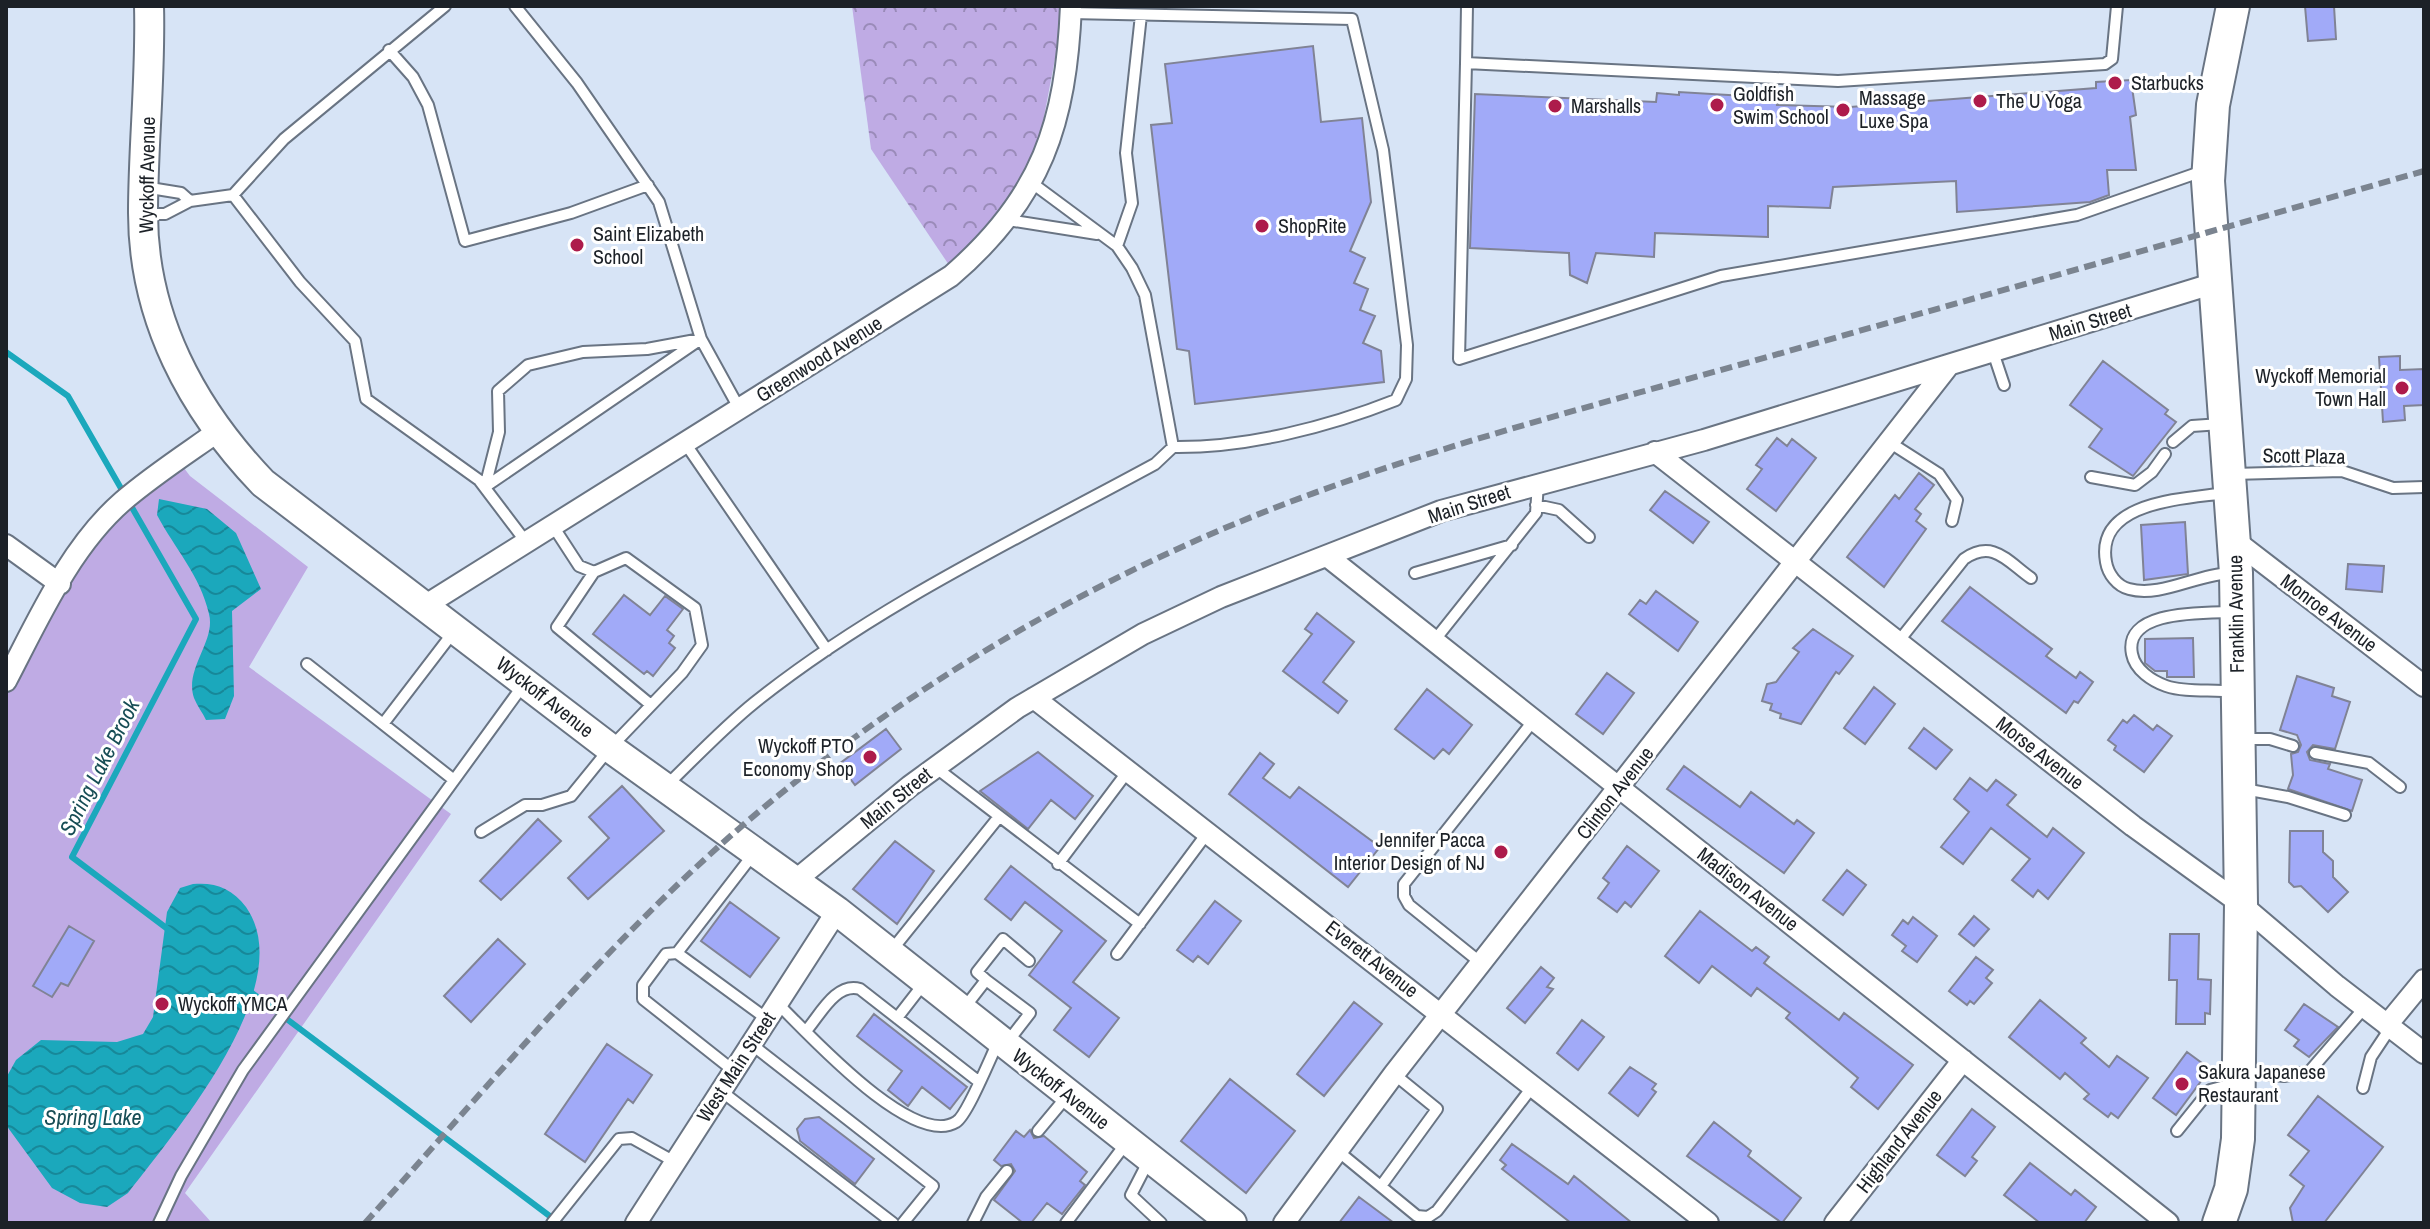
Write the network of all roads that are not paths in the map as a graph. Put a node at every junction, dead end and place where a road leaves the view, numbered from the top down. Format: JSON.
{"nodes":[{"id":1,"x":149,"y":6,"type":"edge"},
{"id":2,"x":445,"y":6,"type":"edge"},
{"id":3,"x":515,"y":6,"type":"edge"},
{"id":4,"x":1467,"y":6,"type":"edge"},
{"id":5,"x":2117,"y":6,"type":"edge"},
{"id":6,"x":2233,"y":6,"type":"edge"},
{"id":7,"x":1070,"y":9,"type":"edge"},
{"id":8,"x":1141,"y":15,"type":"junction"},
{"id":9,"x":389,"y":50,"type":"junction"},
{"id":10,"x":1466,"y":63,"type":"junction"},
{"id":11,"x":2209,"y":169,"type":"junction"},
{"id":12,"x":1032,"y":183,"type":"junction"},
{"id":13,"x":648,"y":185,"type":"junction"},
{"id":14,"x":233,"y":195,"type":"junction"},
{"id":15,"x":144,"y":200,"type":"junction"},
{"id":16,"x":190,"y":201,"type":"junction"},
{"id":17,"x":1008,"y":220,"type":"junction"},
{"id":18,"x":1099,"y":235,"type":"junction"},
{"id":19,"x":1117,"y":246,"type":"junction"},
{"id":20,"x":2215,"y":283,"type":"junction"},
{"id":21,"x":701,"y":339,"type":"junction"},
{"id":22,"x":1993,"y":352,"type":"junction"},
{"id":23,"x":1949,"y":365,"type":"junction"},
{"id":24,"x":2004,"y":385,"type":"dead end"},
{"id":25,"x":739,"y":408,"type":"junction"},
{"id":26,"x":2226,"y":424,"type":"junction"},
{"id":27,"x":217,"y":432,"type":"junction"},
{"id":28,"x":1889,"y":442,"type":"junction"},
{"id":29,"x":2173,"y":442,"type":"dead end"},
{"id":30,"x":685,"y":443,"type":"junction"},
{"id":31,"x":1173,"y":447,"type":"junction"},
{"id":32,"x":1655,"y":452,"type":"junction"},
{"id":33,"x":2165,"y":454,"type":"dead end"},
{"id":34,"x":2091,"y":477,"type":"dead end"},
{"id":35,"x":1538,"y":483,"type":"junction"},
{"id":36,"x":2230,"y":483,"type":"junction"},
{"id":37,"x":485,"y":487,"type":"junction"},
{"id":38,"x":2424,"y":487,"type":"edge"},
{"id":39,"x":1536,"y":505,"type":"junction"},
{"id":40,"x":1952,"y":521,"type":"dead end"},
{"id":41,"x":553,"y":526,"type":"junction"},
{"id":42,"x":1589,"y":537,"type":"dead end"},
{"id":43,"x":2234,"y":540,"type":"junction"},
{"id":44,"x":526,"y":542,"type":"junction"},
{"id":45,"x":6,"y":545,"type":"edge"},
{"id":46,"x":1512,"y":545,"type":"junction"},
{"id":47,"x":1327,"y":556,"type":"junction"},
{"id":48,"x":1795,"y":562,"type":"junction"},
{"id":49,"x":594,"y":572,"type":"junction"},
{"id":50,"x":1415,"y":573,"type":"dead end"},
{"id":51,"x":2236,"y":573,"type":"junction"},
{"id":52,"x":2031,"y":578,"type":"dead end"},
{"id":53,"x":60,"y":584,"type":"junction"},
{"id":54,"x":426,"y":605,"type":"junction"},
{"id":55,"x":2237,"y":612,"type":"junction"},
{"id":56,"x":457,"y":628,"type":"junction"},
{"id":57,"x":1434,"y":641,"type":"junction"},
{"id":58,"x":1898,"y":642,"type":"junction"},
{"id":59,"x":827,"y":650,"type":"junction"},
{"id":60,"x":307,"y":664,"type":"dead end"},
{"id":61,"x":6,"y":681,"type":"edge"},
{"id":62,"x":525,"y":682,"type":"junction"},
{"id":63,"x":2424,"y":686,"type":"edge"},
{"id":64,"x":2237,"y":692,"type":"junction"},
{"id":65,"x":1034,"y":698,"type":"junction"},
{"id":66,"x":651,"y":705,"type":"junction"},
{"id":67,"x":1534,"y":720,"type":"junction"},
{"id":68,"x":383,"y":724,"type":"junction"},
{"id":69,"x":2238,"y":739,"type":"junction"},
{"id":70,"x":2293,"y":746,"type":"dead end"},
{"id":71,"x":610,"y":748,"type":"junction"},
{"id":72,"x":2315,"y":753,"type":"dead end"},
{"id":73,"x":935,"y":767,"type":"junction"},
{"id":74,"x":1128,"y":771,"type":"junction"},
{"id":75,"x":454,"y":780,"type":"junction"},
{"id":76,"x":664,"y":787,"type":"junction"},
{"id":77,"x":1619,"y":787,"type":"junction"},
{"id":78,"x":2400,"y":787,"type":"dead end"},
{"id":79,"x":2238,"y":788,"type":"junction"},
{"id":80,"x":2345,"y":815,"type":"dead end"},
{"id":81,"x":998,"y":818,"type":"junction"},
{"id":82,"x":481,"y":832,"type":"dead end"},
{"id":83,"x":1208,"y":832,"type":"junction"},
{"id":84,"x":756,"y":851,"type":"junction"},
{"id":85,"x":1058,"y":864,"type":"junction"},
{"id":86,"x":796,"y":880,"type":"junction"},
{"id":87,"x":2241,"y":904,"type":"junction"},
{"id":88,"x":837,"y":911,"type":"junction"},
{"id":89,"x":1140,"y":924,"type":"junction"},
{"id":90,"x":677,"y":953,"type":"junction"},
{"id":91,"x":889,"y":953,"type":"junction"},
{"id":92,"x":1117,"y":954,"type":"dead end"},
{"id":93,"x":1029,"y":961,"type":"dead end"},
{"id":94,"x":1481,"y":963,"type":"junction"},
{"id":95,"x":986,"y":980,"type":"junction"},
{"id":96,"x":2424,"y":980,"type":"edge"},
{"id":97,"x":925,"y":982,"type":"junction"},
{"id":98,"x":2365,"y":1007,"type":"junction"},
{"id":99,"x":772,"y":1011,"type":"junction"},
{"id":100,"x":961,"y":1011,"type":"junction"},
{"id":101,"x":1442,"y":1013,"type":"junction"},
{"id":102,"x":897,"y":1018,"type":"junction"},
{"id":103,"x":2389,"y":1026,"type":"junction"},
{"id":104,"x":806,"y":1031,"type":"junction"},
{"id":105,"x":1002,"y":1043,"type":"junction"},
{"id":106,"x":751,"y":1044,"type":"junction"},
{"id":107,"x":2424,"y":1053,"type":"edge"},
{"id":108,"x":1963,"y":1060,"type":"junction"},
{"id":109,"x":734,"y":1071,"type":"junction"},
{"id":110,"x":1394,"y":1074,"type":"junction"},
{"id":111,"x":2238,"y":1077,"type":"junction"},
{"id":112,"x":978,"y":1081,"type":"junction"},
{"id":113,"x":1534,"y":1084,"type":"junction"},
{"id":114,"x":2363,"y":1088,"type":"dead end"},
{"id":115,"x":721,"y":1091,"type":"junction"},
{"id":116,"x":1069,"y":1094,"type":"junction"},
{"id":117,"x":1038,"y":1131,"type":"dead end"},
{"id":118,"x":2177,"y":1131,"type":"dead end"},
{"id":119,"x":1140,"y":1149,"type":"junction"},
{"id":120,"x":1339,"y":1152,"type":"junction"},
{"id":121,"x":675,"y":1162,"type":"junction"},
{"id":122,"x":1007,"y":1171,"type":"dead end"},
{"id":123,"x":1381,"y":1186,"type":"junction"},
{"id":124,"x":159,"y":1223,"type":"edge"},
{"id":125,"x":552,"y":1223,"type":"edge"},
{"id":126,"x":636,"y":1223,"type":"edge"},
{"id":127,"x":893,"y":1223,"type":"edge"},
{"id":128,"x":903,"y":1223,"type":"edge"},
{"id":129,"x":973,"y":1223,"type":"edge"},
{"id":130,"x":1066,"y":1223,"type":"edge"},
{"id":131,"x":1161,"y":1223,"type":"edge"},
{"id":132,"x":1232,"y":1223,"type":"edge"},
{"id":133,"x":1284,"y":1223,"type":"edge"},
{"id":134,"x":1708,"y":1223,"type":"edge"},
{"id":135,"x":1835,"y":1223,"type":"edge"},
{"id":136,"x":2168,"y":1223,"type":"edge"},
{"id":137,"x":2219,"y":1223,"type":"edge"}],
"edges":[{"from":1,"to":15,"type":"main road","name":"Wyckoff Avenue"},
{"from":2,"to":9,"type":"lane"},
{"from":3,"to":13,"type":"lane"},
{"from":4,"to":10,"type":"lane"},
{"from":5,"to":10,"type":"lane"},
{"from":6,"to":11,"type":"main road","name":"Franklin Avenue"},
{"from":7,"to":8,"type":"lane"},
{"from":7,"to":12,"type":"street","name":"Greenwood Avenue"},
{"from":8,"to":19,"type":"lane"},
{"from":8,"to":31,"type":"lane"},
{"from":9,"to":13,"type":"lane"},
{"from":9,"to":14,"type":"lane"},
{"from":10,"to":11,"type":"lane"},
{"from":11,"to":20,"type":"main road","name":"Franklin Avenue"},
{"from":12,"to":17,"type":"street","name":"Greenwood Avenue"},
{"from":12,"to":18,"type":"lane"},
{"from":13,"to":21,"type":"lane"},
{"from":14,"to":16,"type":"lane"},
{"from":14,"to":37,"type":"lane"},
{"from":15,"to":16,"type":"lane"},
{"from":15,"to":16,"type":"lane"},
{"from":15,"to":27,"type":"main road","name":"Wyckoff Avenue"},
{"from":17,"to":18,"type":"lane"},
{"from":17,"to":25,"type":"street","name":"Greenwood Avenue"},
{"from":18,"to":19,"type":"lane"},
{"from":19,"to":31,"type":"lane"},
{"from":20,"to":22,"type":"street","name":"Main Street"},
{"from":20,"to":26,"type":"main road","name":"Franklin Avenue"},
{"from":21,"to":25,"type":"lane"},
{"from":21,"to":37,"type":"lane"},
{"from":21,"to":37,"type":"lane"},
{"from":22,"to":23,"type":"street","name":"Main Street"},
{"from":22,"to":24,"type":"lane"},
{"from":23,"to":28,"type":"street","name":"Clinton Avenue"},
{"from":23,"to":32,"type":"street","name":"Main Street"},
{"from":25,"to":30,"type":"street","name":"Greenwood Avenue"},
{"from":26,"to":29,"type":"lane"},
{"from":26,"to":36,"type":"main road","name":"Franklin Avenue"},
{"from":27,"to":53,"type":"street"},
{"from":27,"to":54,"type":"main road","name":"Wyckoff Avenue"},
{"from":28,"to":40,"type":"lane"},
{"from":28,"to":48,"type":"street","name":"Clinton Avenue"},
{"from":30,"to":41,"type":"street","name":"Greenwood Avenue"},
{"from":30,"to":59,"type":"lane"},
{"from":31,"to":59,"type":"lane"},
{"from":32,"to":35,"type":"street","name":"Main Street"},
{"from":32,"to":48,"type":"street","name":"Morse Avenue"},
{"from":33,"to":34,"type":"lane"},
{"from":35,"to":39,"type":"lane"},
{"from":35,"to":47,"type":"street","name":"Main Street"},
{"from":36,"to":38,"type":"lane","name":"Scott Plaza"},
{"from":36,"to":43,"type":"main road","name":"Franklin Avenue"},
{"from":36,"to":51,"type":"lane","name":"Scott Plaza"},
{"from":37,"to":44,"type":"lane"},
{"from":39,"to":42,"type":"lane"},
{"from":39,"to":46,"type":"lane"},
{"from":41,"to":44,"type":"street","name":"Greenwood Avenue"},
{"from":41,"to":49,"type":"lane"},
{"from":43,"to":51,"type":"main road","name":"Franklin Avenue"},
{"from":43,"to":63,"type":"street","name":"Monroe Avenue"},
{"from":44,"to":54,"type":"street","name":"Greenwood Avenue"},
{"from":45,"to":53,"type":"street"},
{"from":46,"to":50,"type":"lane"},
{"from":46,"to":57,"type":"lane"},
{"from":47,"to":57,"type":"street","name":"Madison Avenue"},
{"from":47,"to":65,"type":"street","name":"Main Street"},
{"from":48,"to":58,"type":"street","name":"Morse Avenue"},
{"from":48,"to":77,"type":"street","name":"Clinton Avenue"},
{"from":49,"to":66,"type":"lane"},
{"from":49,"to":66,"type":"lane"},
{"from":51,"to":55,"type":"main road","name":"Franklin Avenue"},
{"from":52,"to":58,"type":"lane"},
{"from":53,"to":61,"type":"street"},
{"from":54,"to":56,"type":"main road","name":"Wyckoff Avenue"},
{"from":55,"to":64,"type":"main road","name":"Franklin Avenue"},
{"from":55,"to":64,"type":"lane"},
{"from":56,"to":62,"type":"main road","name":"Wyckoff Avenue"},
{"from":56,"to":68,"type":"lane"},
{"from":57,"to":67,"type":"street","name":"Madison Avenue"},
{"from":58,"to":87,"type":"street","name":"Morse Avenue"},
{"from":59,"to":76,"type":"lane"},
{"from":60,"to":68,"type":"lane"},
{"from":62,"to":71,"type":"main road","name":"Wyckoff Avenue"},
{"from":62,"to":75,"type":"lane"},
{"from":64,"to":69,"type":"main road","name":"Franklin Avenue"},
{"from":65,"to":73,"type":"street","name":"Main Street"},
{"from":65,"to":74,"type":"street","name":"Everett Avenue"},
{"from":66,"to":71,"type":"lane"},
{"from":67,"to":77,"type":"street","name":"Madison Avenue"},
{"from":67,"to":94,"type":"lane"},
{"from":68,"to":75,"type":"lane"},
{"from":69,"to":70,"type":"lane"},
{"from":69,"to":79,"type":"main road","name":"Franklin Avenue"},
{"from":71,"to":76,"type":"main road","name":"Wyckoff Avenue"},
{"from":71,"to":82,"type":"lane"},
{"from":72,"to":78,"type":"lane"},
{"from":73,"to":81,"type":"lane"},
{"from":73,"to":86,"type":"street","name":"Main Street"},
{"from":74,"to":83,"type":"street","name":"Everett Avenue"},
{"from":74,"to":85,"type":"lane"},
{"from":75,"to":124,"type":"lane"},
{"from":76,"to":84,"type":"main road","name":"Wyckoff Avenue"},
{"from":77,"to":94,"type":"street","name":"Clinton Avenue"},
{"from":77,"to":108,"type":"street","name":"Madison Avenue"},
{"from":79,"to":80,"type":"lane"},
{"from":79,"to":87,"type":"main road","name":"Franklin Avenue"},
{"from":81,"to":85,"type":"lane"},
{"from":81,"to":91,"type":"lane"},
{"from":83,"to":89,"type":"lane"},
{"from":83,"to":101,"type":"street","name":"Everett Avenue"},
{"from":84,"to":86,"type":"main road","name":"Wyckoff Avenue"},
{"from":84,"to":90,"type":"lane"},
{"from":85,"to":89,"type":"lane"},
{"from":86,"to":88,"type":"main road","name":"Wyckoff Avenue"},
{"from":87,"to":98,"type":"street","name":"Morse Avenue"},
{"from":87,"to":111,"type":"main road","name":"Franklin Avenue"},
{"from":88,"to":91,"type":"main road","name":"Wyckoff Avenue"},
{"from":88,"to":99,"type":"street","name":"West Main Street"},
{"from":89,"to":92,"type":"lane"},
{"from":90,"to":99,"type":"lane"},
{"from":90,"to":109,"type":"lane"},
{"from":91,"to":97,"type":"main road","name":"Wyckoff Avenue"},
{"from":93,"to":95,"type":"lane"},
{"from":94,"to":101,"type":"street","name":"Clinton Avenue"},
{"from":95,"to":100,"type":"lane"},
{"from":95,"to":105,"type":"lane"},
{"from":96,"to":103,"type":"street"},
{"from":97,"to":100,"type":"main road","name":"Wyckoff Avenue"},
{"from":97,"to":102,"type":"lane"},
{"from":98,"to":103,"type":"street","name":"Morse Avenue"},
{"from":98,"to":111,"type":"lane"},
{"from":99,"to":104,"type":"lane"},
{"from":99,"to":106,"type":"street","name":"West Main Street"},
{"from":100,"to":105,"type":"main road","name":"Wyckoff Avenue"},
{"from":101,"to":110,"type":"street","name":"Clinton Avenue"},
{"from":101,"to":113,"type":"street","name":"Everett Avenue"},
{"from":102,"to":104,"type":"lane"},
{"from":102,"to":112,"type":"lane"},
{"from":103,"to":107,"type":"street","name":"Morse Avenue"},
{"from":103,"to":114,"type":"lane"},
{"from":104,"to":112,"type":"lane"},
{"from":105,"to":112,"type":"lane"},
{"from":105,"to":116,"type":"main road","name":"Wyckoff Avenue"},
{"from":106,"to":109,"type":"street","name":"West Main Street"},
{"from":106,"to":128,"type":"lane"},
{"from":108,"to":135,"type":"street","name":"Highland Avenue"},
{"from":108,"to":136,"type":"street","name":"Madison Avenue"},
{"from":109,"to":115,"type":"street","name":"West Main Street"},
{"from":110,"to":120,"type":"street","name":"Clinton Avenue"},
{"from":110,"to":123,"type":"lane"},
{"from":111,"to":118,"type":"lane"},
{"from":111,"to":137,"type":"main road","name":"Franklin Avenue"},
{"from":113,"to":123,"type":"lane"},
{"from":113,"to":134,"type":"street","name":"Everett Avenue"},
{"from":115,"to":121,"type":"street","name":"West Main Street"},
{"from":115,"to":127,"type":"lane"},
{"from":116,"to":117,"type":"lane"},
{"from":116,"to":119,"type":"main road","name":"Wyckoff Avenue"},
{"from":119,"to":130,"type":"lane"},
{"from":119,"to":131,"type":"lane"},
{"from":119,"to":132,"type":"main road","name":"Wyckoff Avenue"},
{"from":120,"to":123,"type":"lane"},
{"from":120,"to":133,"type":"street","name":"Clinton Avenue"},
{"from":121,"to":125,"type":"lane"},
{"from":121,"to":126,"type":"street","name":"West Main Street"},
{"from":122,"to":129,"type":"lane"}]}
